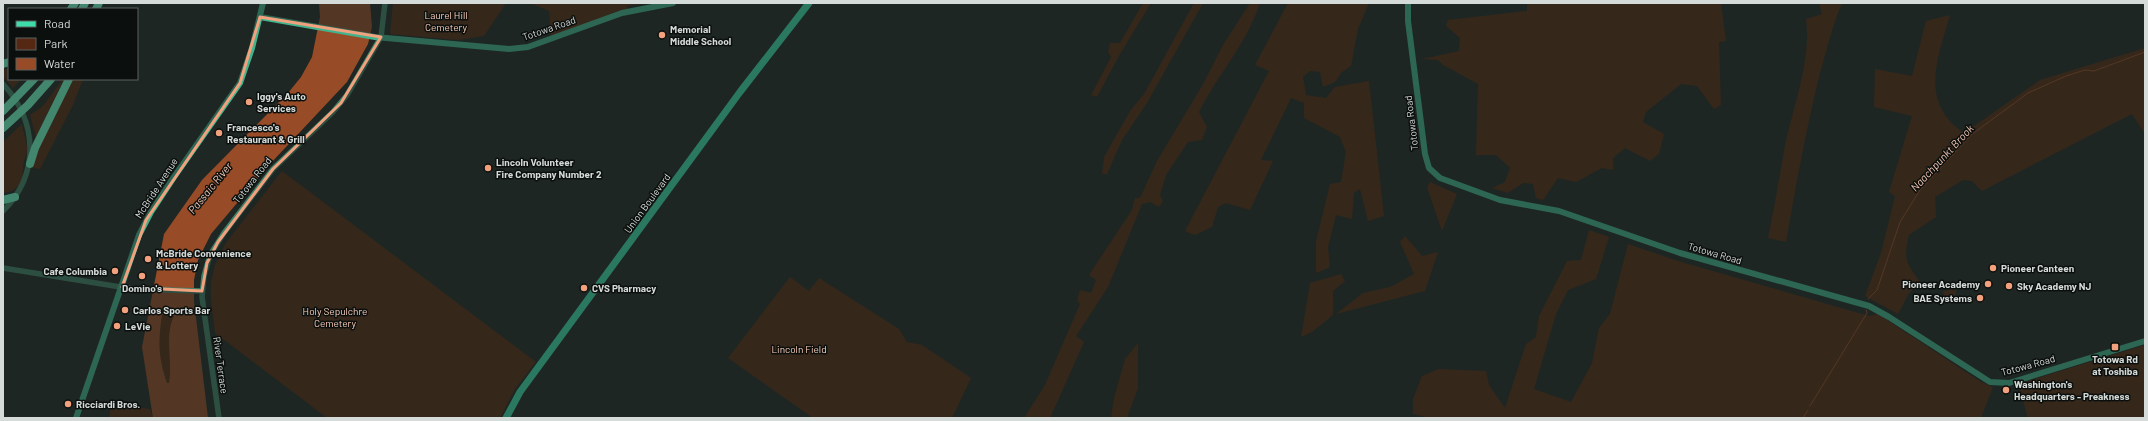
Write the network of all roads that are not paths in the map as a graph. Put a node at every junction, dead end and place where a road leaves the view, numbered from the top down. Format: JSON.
{"nodes":[{"id":1,"x":263,"y":3,"type":"edge"},
{"id":2,"x":385,"y":3,"type":"edge"},
{"id":3,"x":673,"y":3,"type":"edge"},
{"id":4,"x":809,"y":3,"type":"edge"},
{"id":5,"x":1408,"y":3,"type":"edge"},
{"id":6,"x":260,"y":17,"type":"junction"},
{"id":7,"x":376,"y":37,"type":"junction"},
{"id":8,"x":33,"y":80,"type":"edge"},
{"id":9,"x":50,"y":80,"type":"edge"},
{"id":10,"x":69,"y":80,"type":"edge"},
{"id":11,"x":3,"y":84,"type":"edge"},
{"id":12,"x":17,"y":97,"type":"junction"},
{"id":13,"x":3,"y":105,"type":"edge"},
{"id":14,"x":3,"y":111,"type":"edge"},
{"id":15,"x":11,"y":121,"type":"junction"},
{"id":16,"x":3,"y":128,"type":"edge"},
{"id":17,"x":3,"y":131,"type":"edge"},
{"id":18,"x":30,"y":164,"type":"junction"},
{"id":19,"x":15,"y":197,"type":"junction"},
{"id":20,"x":3,"y":200,"type":"edge"},
{"id":21,"x":3,"y":211,"type":"edge"},
{"id":22,"x":3,"y":268,"type":"edge"},
{"id":23,"x":122,"y":287,"type":"junction"},
{"id":24,"x":200,"y":291,"type":"junction"},
{"id":25,"x":204,"y":314,"type":"joint"},
{"id":26,"x":2145,"y":341,"type":"edge"},
{"id":27,"x":76,"y":418,"type":"edge"},
{"id":28,"x":219,"y":418,"type":"edge"},
{"id":29,"x":506,"y":418,"type":"edge"}],
"edges":[{"from":1,"to":6,"type":"main road","name":"McBride Avenue"},
{"from":2,"to":7,"type":"street"},
{"from":3,"to":7,"type":"main road","name":"Totowa Road"},
{"from":4,"to":29,"type":"main road","name":"Union Boulevard"},
{"from":5,"to":26,"type":"main road","name":"Totowa Road"},
{"from":6,"to":7,"type":"main road"},
{"from":6,"to":23,"type":"main road","name":"McBride Avenue"},
{"from":7,"to":24,"type":"street","name":"Totowa Road"},
{"from":8,"to":12,"type":"highway"},
{"from":9,"to":15,"type":"highway"},
{"from":10,"to":18,"type":"highway"},
{"from":11,"to":18,"type":"street"},
{"from":12,"to":13,"type":"highway"},
{"from":12,"to":14,"type":"highway"},
{"from":15,"to":16,"type":"highway"},
{"from":15,"to":17,"type":"highway"},
{"from":18,"to":19,"type":"street"},
{"from":19,"to":20,"type":"highway"},
{"from":19,"to":21,"type":"street"},
{"from":22,"to":23,"type":"street"},
{"from":23,"to":24,"type":"street"},
{"from":23,"to":27,"type":"main road","name":"McBride Avenue"},
{"from":24,"to":25,"type":"street","name":"Totowa Road"},
{"from":25,"to":28,"type":"street","name":"River Terrace"}]}
